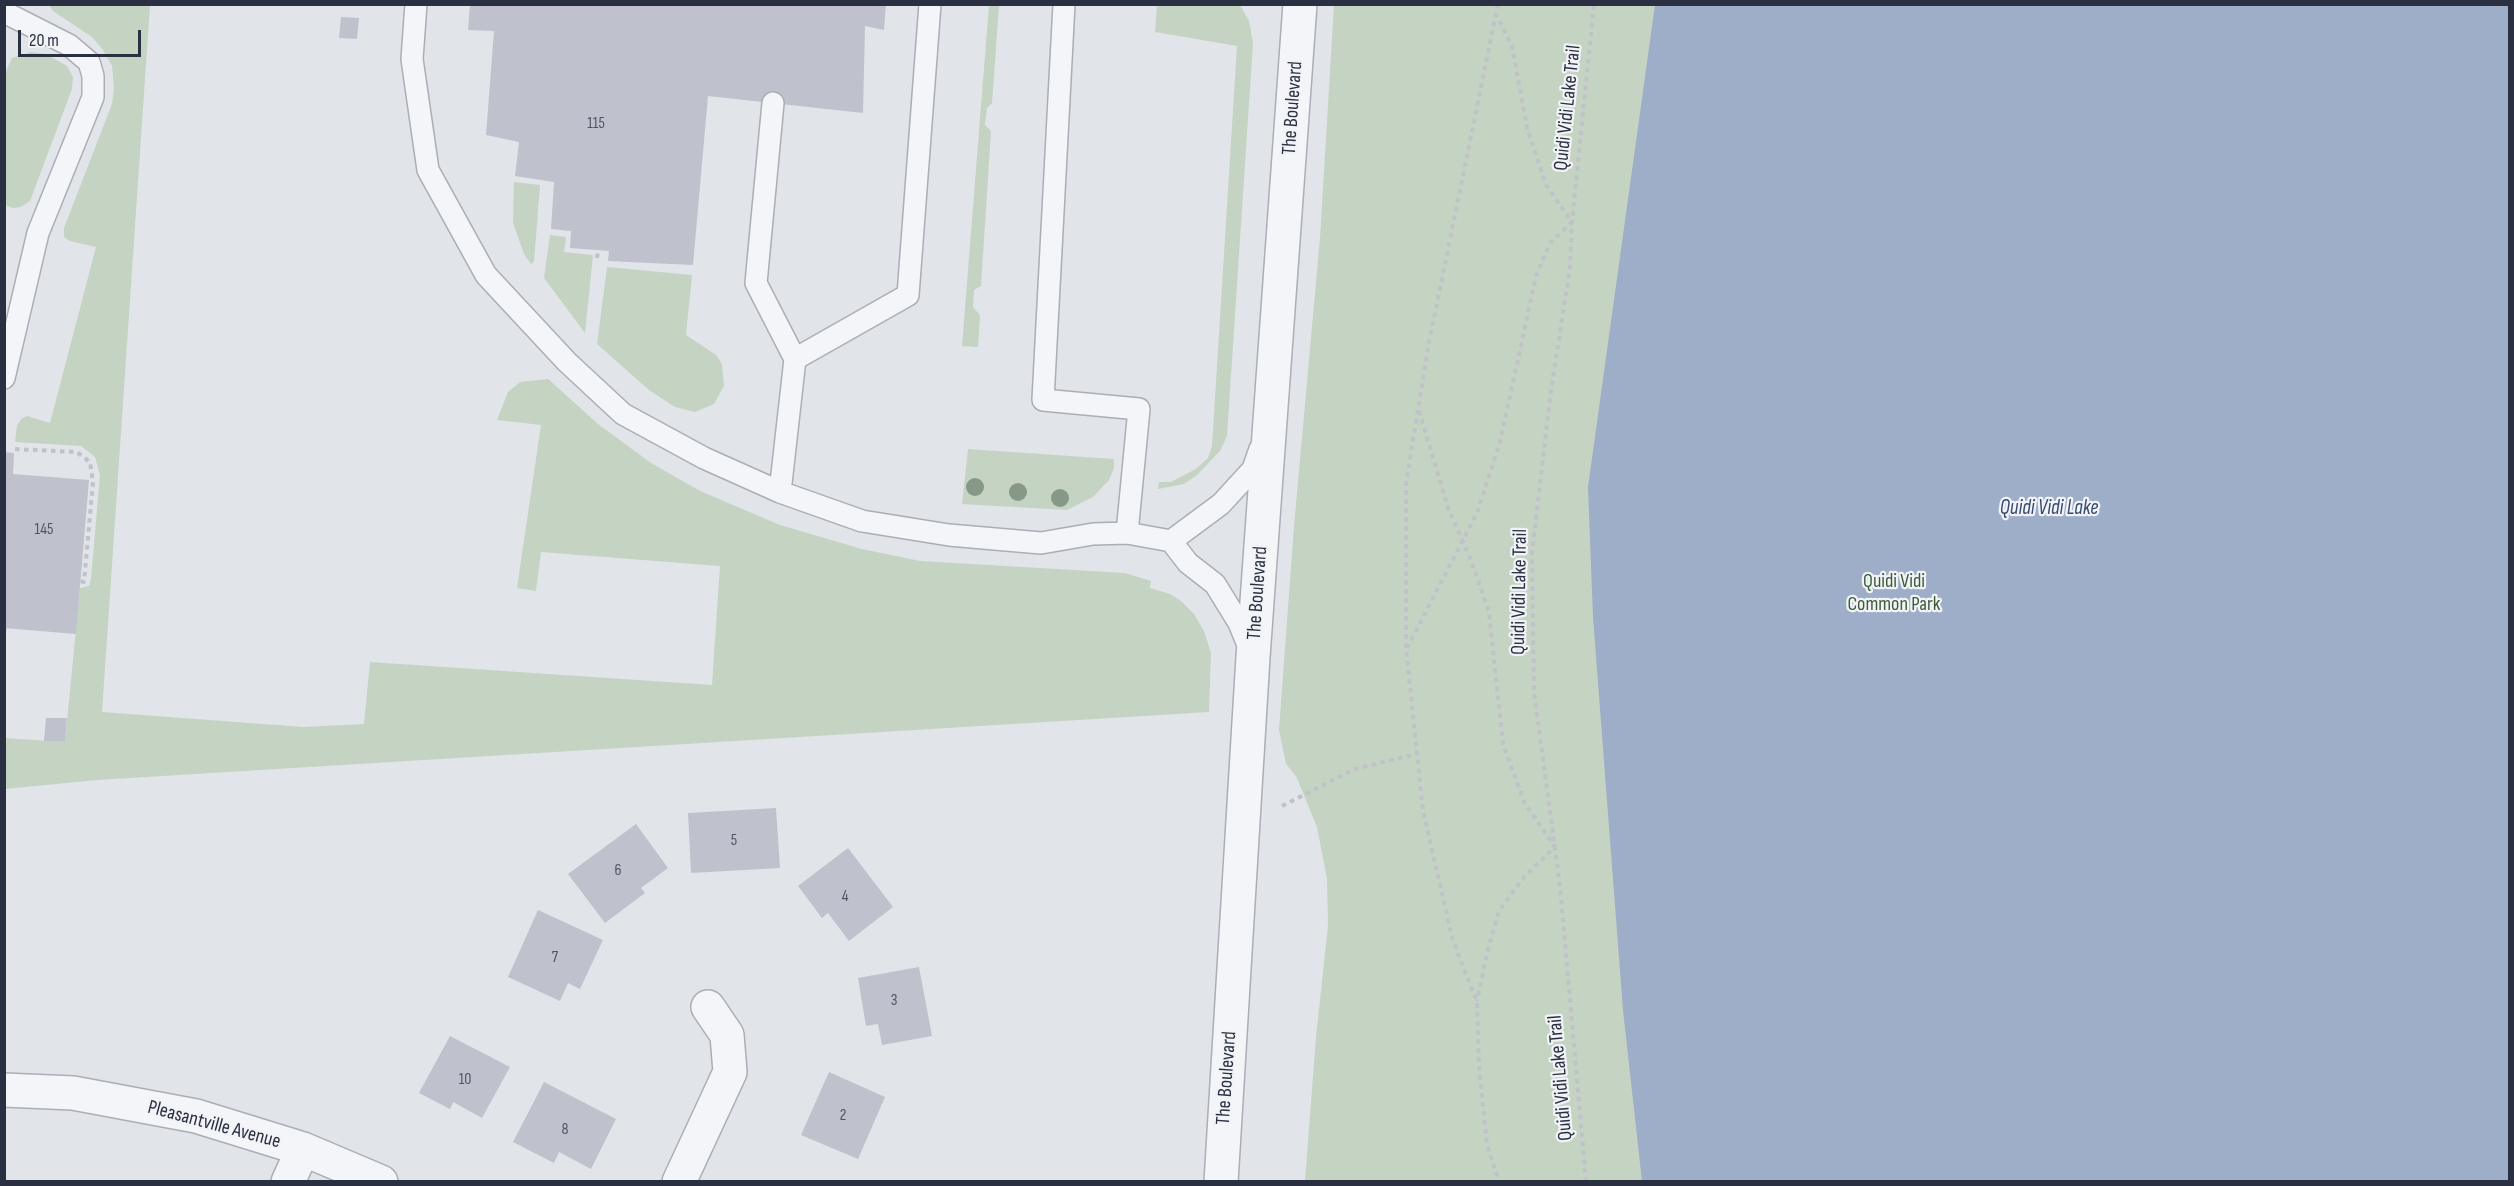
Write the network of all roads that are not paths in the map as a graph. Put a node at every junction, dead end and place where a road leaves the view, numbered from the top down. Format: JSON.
{"nodes":[{"id":1,"x":416,"y":4,"type":"edge"},
{"id":2,"x":930,"y":4,"type":"edge"},
{"id":3,"x":1064,"y":4,"type":"edge"},
{"id":4,"x":1300,"y":4,"type":"edge"},
{"id":5,"x":4,"y":12,"type":"edge"},
{"id":6,"x":773,"y":103,"type":"dead end"},
{"id":7,"x":795,"y":359,"type":"junction"},
{"id":8,"x":4,"y":378,"type":"edge"},
{"id":9,"x":1272,"y":414,"type":"junction"},
{"id":10,"x":780,"y":492,"type":"junction"},
{"id":11,"x":1127,"y":533,"type":"junction"},
{"id":12,"x":1171,"y":541,"type":"junction"},
{"id":13,"x":1253,"y":657,"type":"junction"},
{"id":14,"x":708,"y":1007,"type":"dead end"},
{"id":15,"x":4,"y":1090,"type":"edge"},
{"id":16,"x":303,"y":1149,"type":"junction"},
{"id":17,"x":288,"y":1182,"type":"edge"},
{"id":18,"x":381,"y":1182,"type":"edge"},
{"id":19,"x":680,"y":1182,"type":"edge"},
{"id":20,"x":1221,"y":1182,"type":"edge"}],
"edges":[{"from":1,"to":10,"type":"lane"},
{"from":2,"to":7,"type":"lane"},
{"from":3,"to":11,"type":"lane"},
{"from":4,"to":9,"type":"street","name":"The Boulevard"},
{"from":5,"to":8,"type":"lane"},
{"from":6,"to":7,"type":"lane"},
{"from":7,"to":10,"type":"lane"},
{"from":9,"to":12,"type":"lane"},
{"from":9,"to":13,"type":"street","name":"The Boulevard"},
{"from":10,"to":11,"type":"lane"},
{"from":11,"to":12,"type":"lane"},
{"from":12,"to":13,"type":"lane"},
{"from":13,"to":20,"type":"street","name":"The Boulevard"},
{"from":14,"to":19,"type":"street"},
{"from":15,"to":16,"type":"street","name":"Pleasantville Avenue"},
{"from":16,"to":17,"type":"street"},
{"from":16,"to":18,"type":"street","name":"Pleasantville Avenue"}]}
